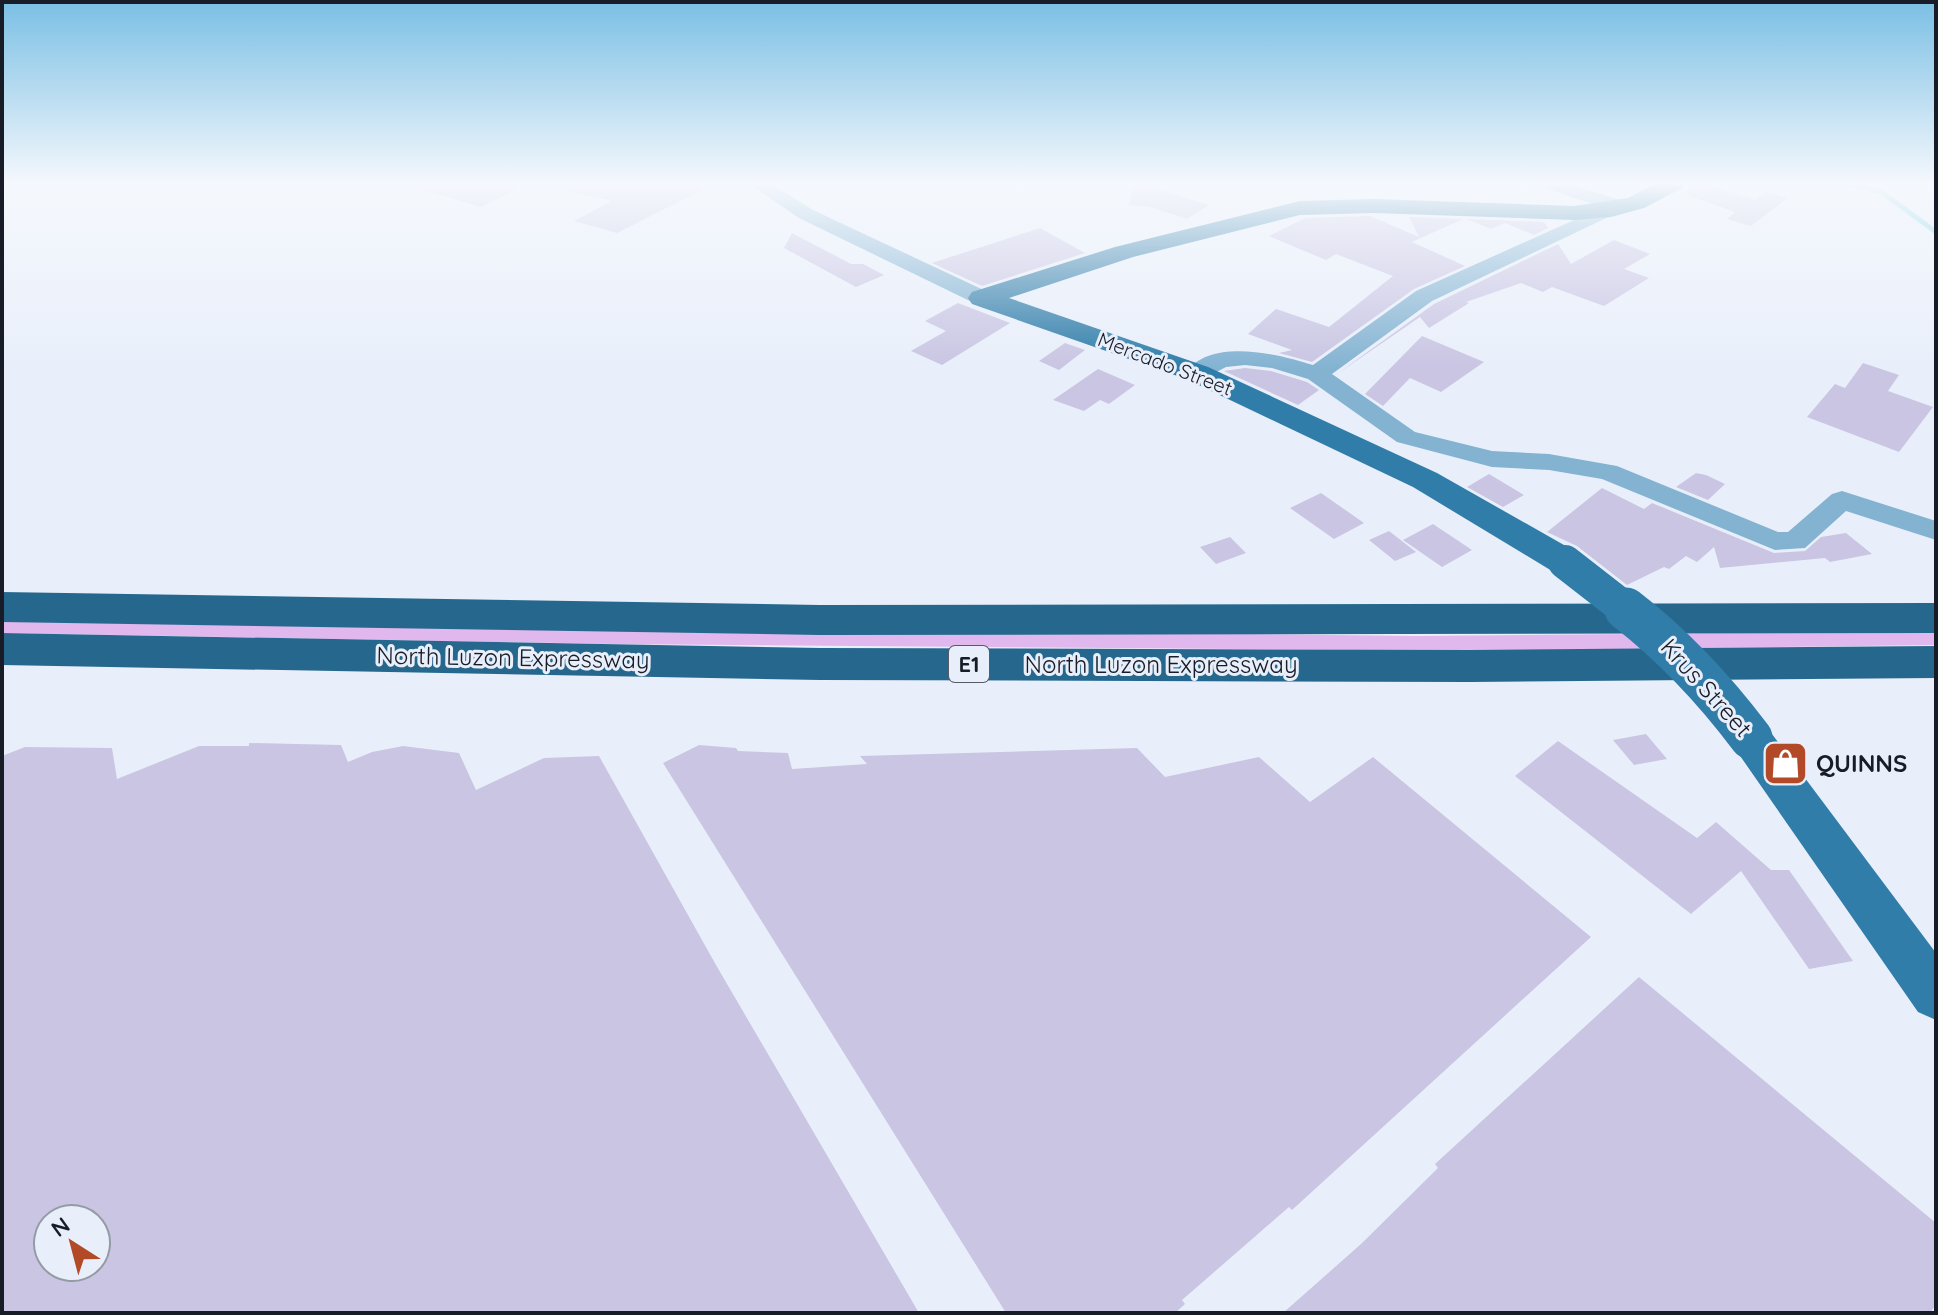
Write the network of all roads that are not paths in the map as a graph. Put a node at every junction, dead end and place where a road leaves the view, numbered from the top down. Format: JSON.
{"nodes":[{"id":1,"x":870,"y":244,"type":"edge"},
{"id":2,"x":1155,"y":244,"type":"edge"},
{"id":3,"x":1539,"y":244,"type":"edge"},
{"id":4,"x":982,"y":298,"type":"junction"},
{"id":5,"x":1197,"y":373,"type":"junction"},
{"id":6,"x":1316,"y":374,"type":"junction"},
{"id":7,"x":1936,"y":531,"type":"edge"},
{"id":8,"x":1565,"y":562,"type":"joint"},
{"id":9,"x":2,"y":607,"type":"edge"},
{"id":10,"x":1936,"y":618,"type":"edge"},
{"id":11,"x":2,"y":649,"type":"edge"},
{"id":12,"x":1936,"y":662,"type":"edge"},
{"id":13,"x":1936,"y":995,"type":"edge"}],
"edges":[{"from":1,"to":4,"type":"street","name":"Mercado Street"},
{"from":2,"to":4,"type":"main road"},
{"from":3,"to":6,"type":"street"},
{"from":4,"to":5,"type":"main road","name":"Mercado Street"},
{"from":5,"to":6,"type":"street"},
{"from":5,"to":8,"type":"main road","name":"Mercado Street"},
{"from":6,"to":7,"type":"street"},
{"from":8,"to":13,"type":"main road","name":"Krus Street","bridge":true},
{"from":9,"to":10,"type":"highway","name":"North Luzon Expressway","number":"E1"},
{"from":11,"to":12,"type":"highway","name":"North Luzon Expressway","number":"E1"}]}
